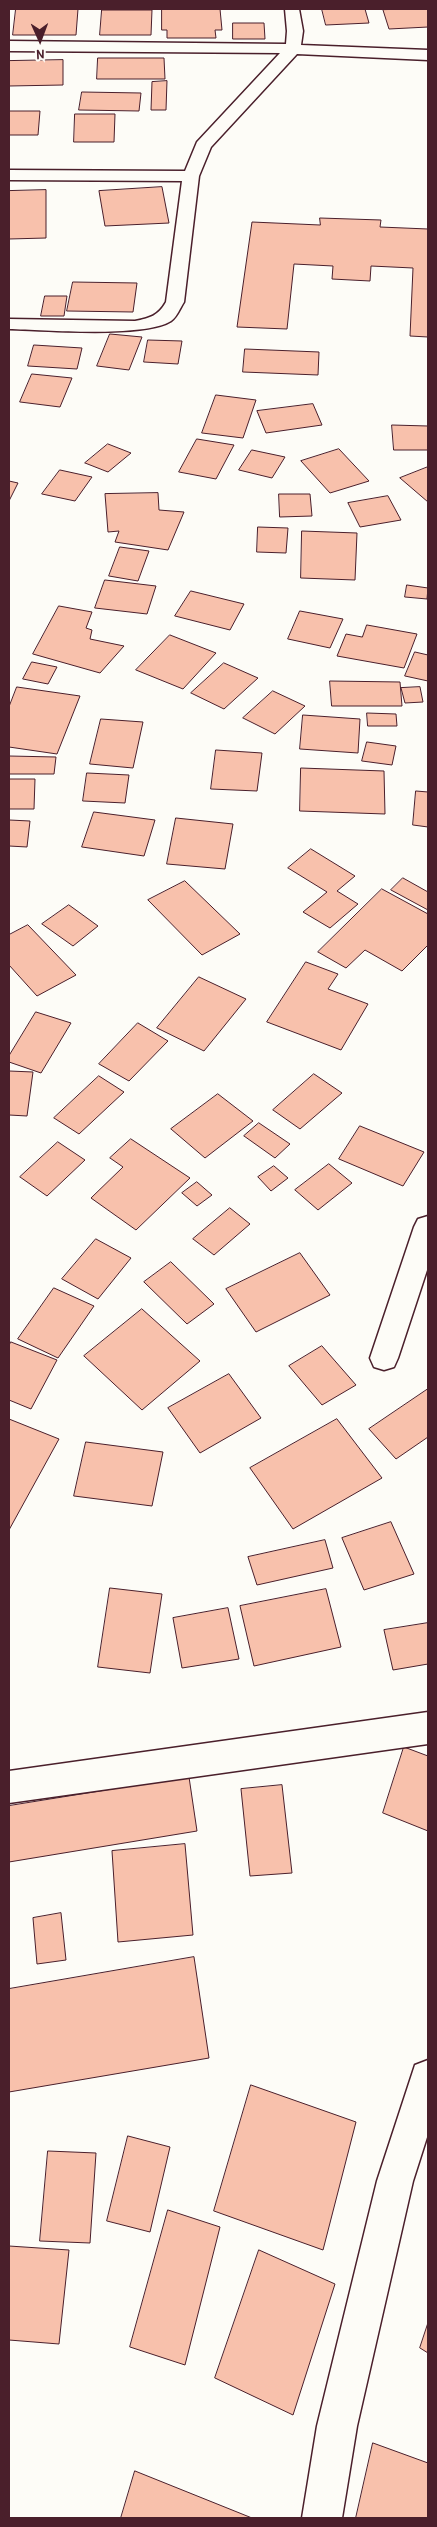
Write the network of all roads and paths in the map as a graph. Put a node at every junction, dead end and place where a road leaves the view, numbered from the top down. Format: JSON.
{"nodes":[{"id":1,"x":292,"y":9,"type":"edge"},
{"id":2,"x":9,"y":46,"type":"edge"},
{"id":3,"x":293,"y":49,"type":"junction"},
{"id":4,"x":428,"y":55,"type":"edge"},
{"id":5,"x":9,"y":175,"type":"edge"},
{"id":6,"x":191,"y":176,"type":"junction"},
{"id":7,"x":9,"y":324,"type":"edge"},
{"id":8,"x":428,"y":1227,"type":"edge"},
{"id":9,"x":384,"y":1358,"type":"dead end"},
{"id":10,"x":428,"y":1728,"type":"edge"},
{"id":11,"x":9,"y":1787,"type":"edge"},
{"id":12,"x":428,"y":2078,"type":"edge"},
{"id":13,"x":322,"y":2518,"type":"edge"}],
"edges":[{"from":1,"to":3,"type":"street"},
{"from":2,"to":3,"type":"street"},
{"from":3,"to":4,"type":"street"},
{"from":3,"to":6,"type":"street"},
{"from":5,"to":6,"type":"street"},
{"from":6,"to":7,"type":"street"},
{"from":8,"to":9,"type":"street"},
{"from":10,"to":11,"type":"street"},
{"from":12,"to":13,"type":"street"}]}
